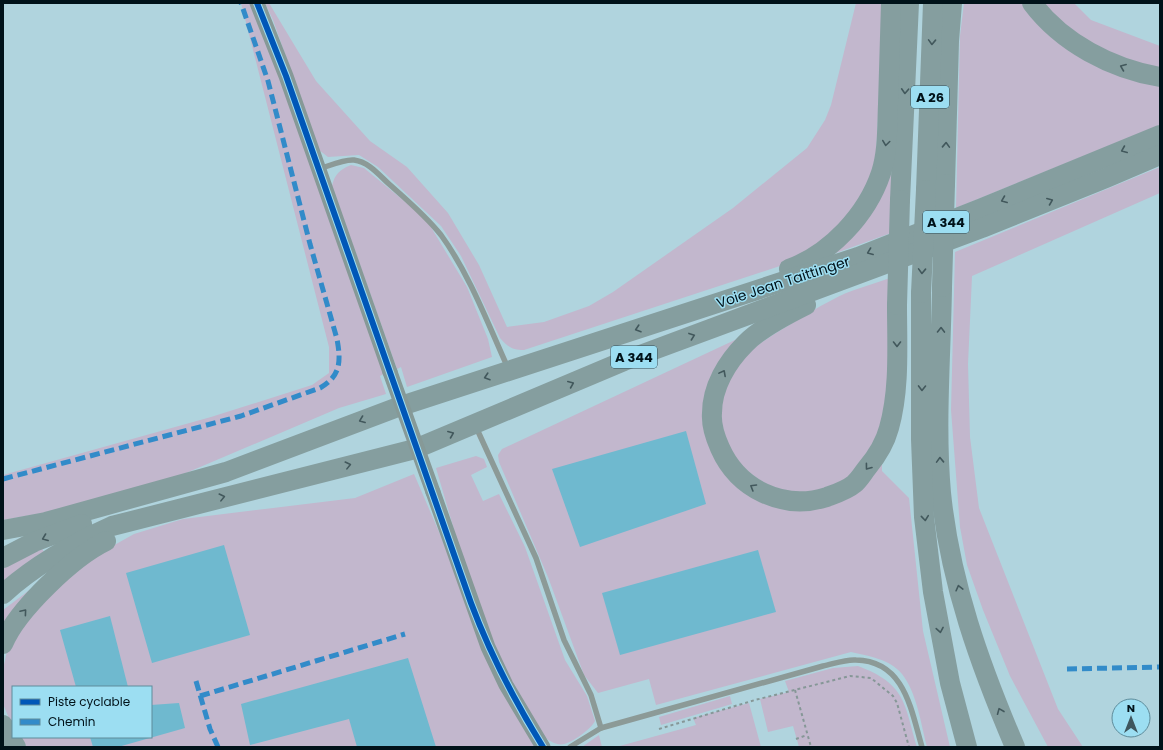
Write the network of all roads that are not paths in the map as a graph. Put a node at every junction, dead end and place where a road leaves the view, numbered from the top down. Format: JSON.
{"nodes":[{"id":1,"x":257,"y":3,"type":"edge"},
{"id":2,"x":891,"y":3,"type":"edge"},
{"id":3,"x":909,"y":3,"type":"edge"},
{"id":4,"x":933,"y":3,"type":"edge"},
{"id":5,"x":952,"y":3,"type":"edge"},
{"id":6,"x":1032,"y":3,"type":"edge"},
{"id":7,"x":1160,"y":78,"type":"edge"},
{"id":8,"x":1160,"y":135,"type":"edge"},
{"id":9,"x":1160,"y":154,"type":"edge"},
{"id":10,"x":319,"y":169,"type":"junction"},
{"id":11,"x":857,"y":275,"type":"junction"},
{"id":12,"x":728,"y":300,"type":"junction"},
{"id":13,"x":509,"y":370,"type":"junction"},
{"id":14,"x":475,"y":424,"type":"junction"},
{"id":15,"x":226,"y":472,"type":"junction"},
{"id":16,"x":184,"y":506,"type":"junction"},
{"id":17,"x":3,"y":530,"type":"edge"},
{"id":18,"x":3,"y":558,"type":"edge"},
{"id":19,"x":3,"y":594,"type":"edge"},
{"id":20,"x":3,"y":644,"type":"edge"},
{"id":21,"x":3,"y":725,"type":"edge"},
{"id":22,"x":601,"y":728,"type":"junction"},
{"id":23,"x":16,"y":747,"type":"edge"},
{"id":24,"x":542,"y":747,"type":"edge"},
{"id":25,"x":570,"y":747,"type":"edge"},
{"id":26,"x":922,"y":747,"type":"edge"},
{"id":27,"x":967,"y":747,"type":"edge"},
{"id":28,"x":1015,"y":747,"type":"edge"}],
"edges":[{"from":1,"to":10,"type":"street"},
{"from":2,"to":12,"type":"highway","one_way":true},
{"from":3,"to":11,"type":"highway","one_way":true,"bridge":true},
{"from":4,"to":27,"type":"highway","number":"A 26","one_way":true,"bridge":true},
{"from":28,"to":5,"type":"highway","number":"A 26","one_way":true,"bridge":true},
{"from":7,"to":6,"type":"highway","one_way":true},
{"from":8,"to":12,"type":"highway","name":"Voie Jean Taittinger","number":"A 344","one_way":true},
{"from":11,"to":9,"type":"highway","name":"Voie Jean Taittinger","number":"A 344","one_way":true},
{"from":10,"to":13,"type":"lane"},
{"from":10,"to":24,"type":"street","bridge":true},
{"from":14,"to":11,"type":"highway","name":"Voie Jean Taittinger","number":"A 344","one_way":true},
{"from":12,"to":13,"type":"highway","name":"Voie Jean Taittinger","number":"A 344","one_way":true},
{"from":13,"to":15,"type":"highway","name":"Voie Jean Taittinger","number":"A 344","one_way":true},
{"from":16,"to":14,"type":"highway","name":"Voie Jean Taittinger","number":"A 344","one_way":true},
{"from":14,"to":22,"type":"lane"},
{"from":15,"to":17,"type":"highway"},
{"from":15,"to":18,"type":"highway","one_way":true},
{"from":16,"to":19,"type":"highway"},
{"from":20,"to":16,"type":"highway","one_way":true},
{"from":21,"to":23,"type":"highway"},
{"from":22,"to":25,"type":"lane"},
{"from":22,"to":26,"type":"lane"}]}
